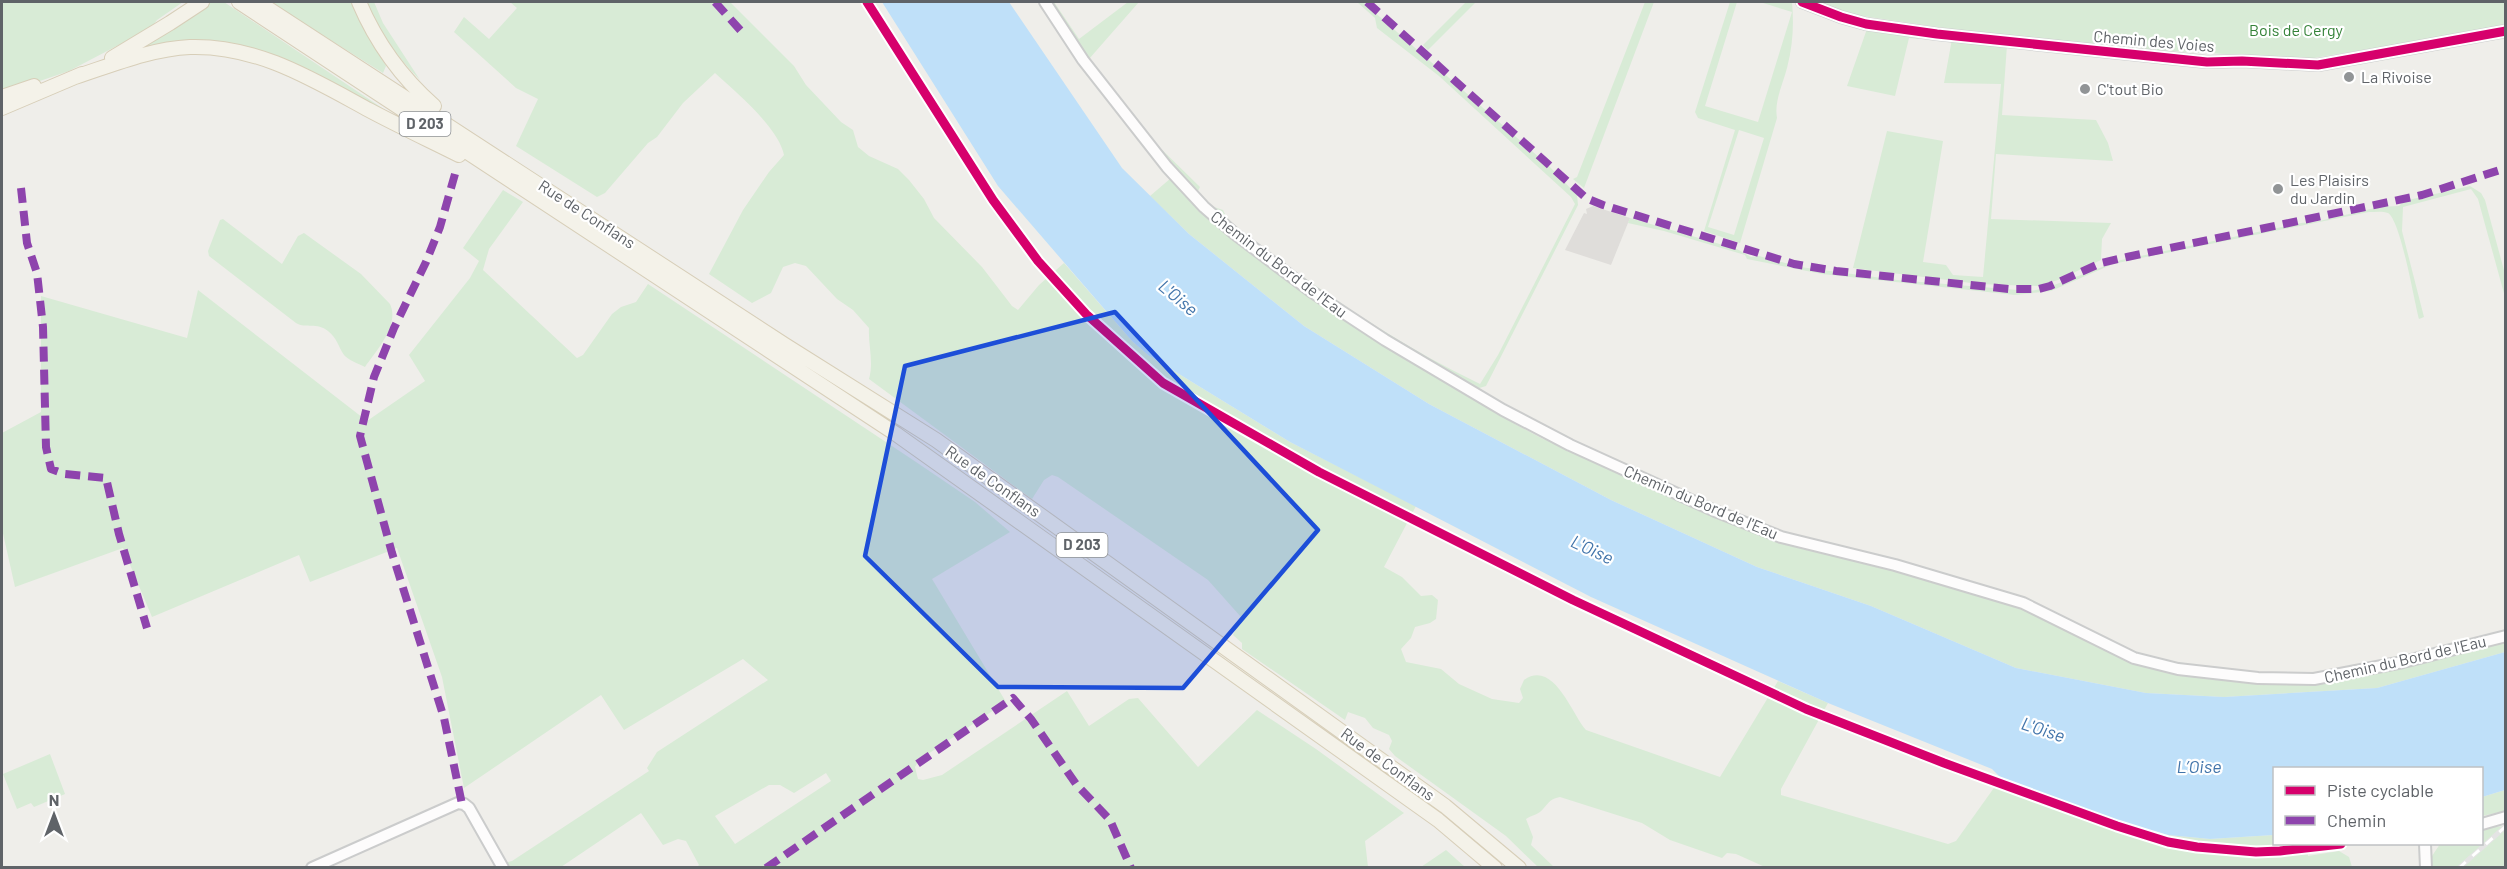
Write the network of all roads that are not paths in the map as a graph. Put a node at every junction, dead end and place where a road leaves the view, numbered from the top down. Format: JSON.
{"nodes":[{"id":1,"x":202,"y":2,"type":"edge"},
{"id":2,"x":359,"y":2,"type":"edge"},
{"id":3,"x":1045,"y":2,"type":"edge"},
{"id":4,"x":1802,"y":2,"type":"edge"},
{"id":5,"x":249,"y":4,"type":"edge"},
{"id":6,"x":2505,"y":31,"type":"edge"},
{"id":7,"x":75,"y":77,"type":"junction"},
{"id":8,"x":60,"y":84,"type":"junction"},
{"id":9,"x":2,"y":97,"type":"edge"},
{"id":10,"x":2,"y":108,"type":"edge"},
{"id":11,"x":477,"y":142,"type":"junction"},
{"id":12,"x":510,"y":180,"type":"junction"},
{"id":13,"x":2505,"y":636,"type":"edge"},
{"id":14,"x":2505,"y":817,"type":"edge"},
{"id":15,"x":2483,"y":823,"type":"edge"},
{"id":16,"x":2425,"y":845,"type":"edge"},
{"id":17,"x":312,"y":867,"type":"edge"},
{"id":18,"x":502,"y":867,"type":"edge"},
{"id":19,"x":1495,"y":867,"type":"edge"},
{"id":20,"x":1519,"y":867,"type":"edge"},
{"id":21,"x":2427,"y":867,"type":"edge"}],
"edges":[{"from":1,"to":7,"type":"main road"},
{"from":2,"to":11,"type":"main road","number":"D 203"},
{"from":3,"to":13,"type":"street","name":"Chemin du Bord de l'Eau"},
{"from":4,"to":6,"type":"street","name":"Chemin des Voies"},
{"from":5,"to":11,"type":"main road"},
{"from":5,"to":12,"type":"main road","number":"D 203"},
{"from":7,"to":8,"type":"main road"},
{"from":7,"to":12,"type":"main road"},
{"from":8,"to":9,"type":"main road"},
{"from":8,"to":10,"type":"main road"},
{"from":11,"to":20,"type":"main road","name":"Rue de Conflans","number":"D 203"},
{"from":12,"to":19,"type":"main road","name":"Rue de Conflans","number":"D 203"},
{"from":14,"to":15,"type":"street"},
{"from":16,"to":21,"type":"street"},
{"from":17,"to":18,"type":"street"}]}
